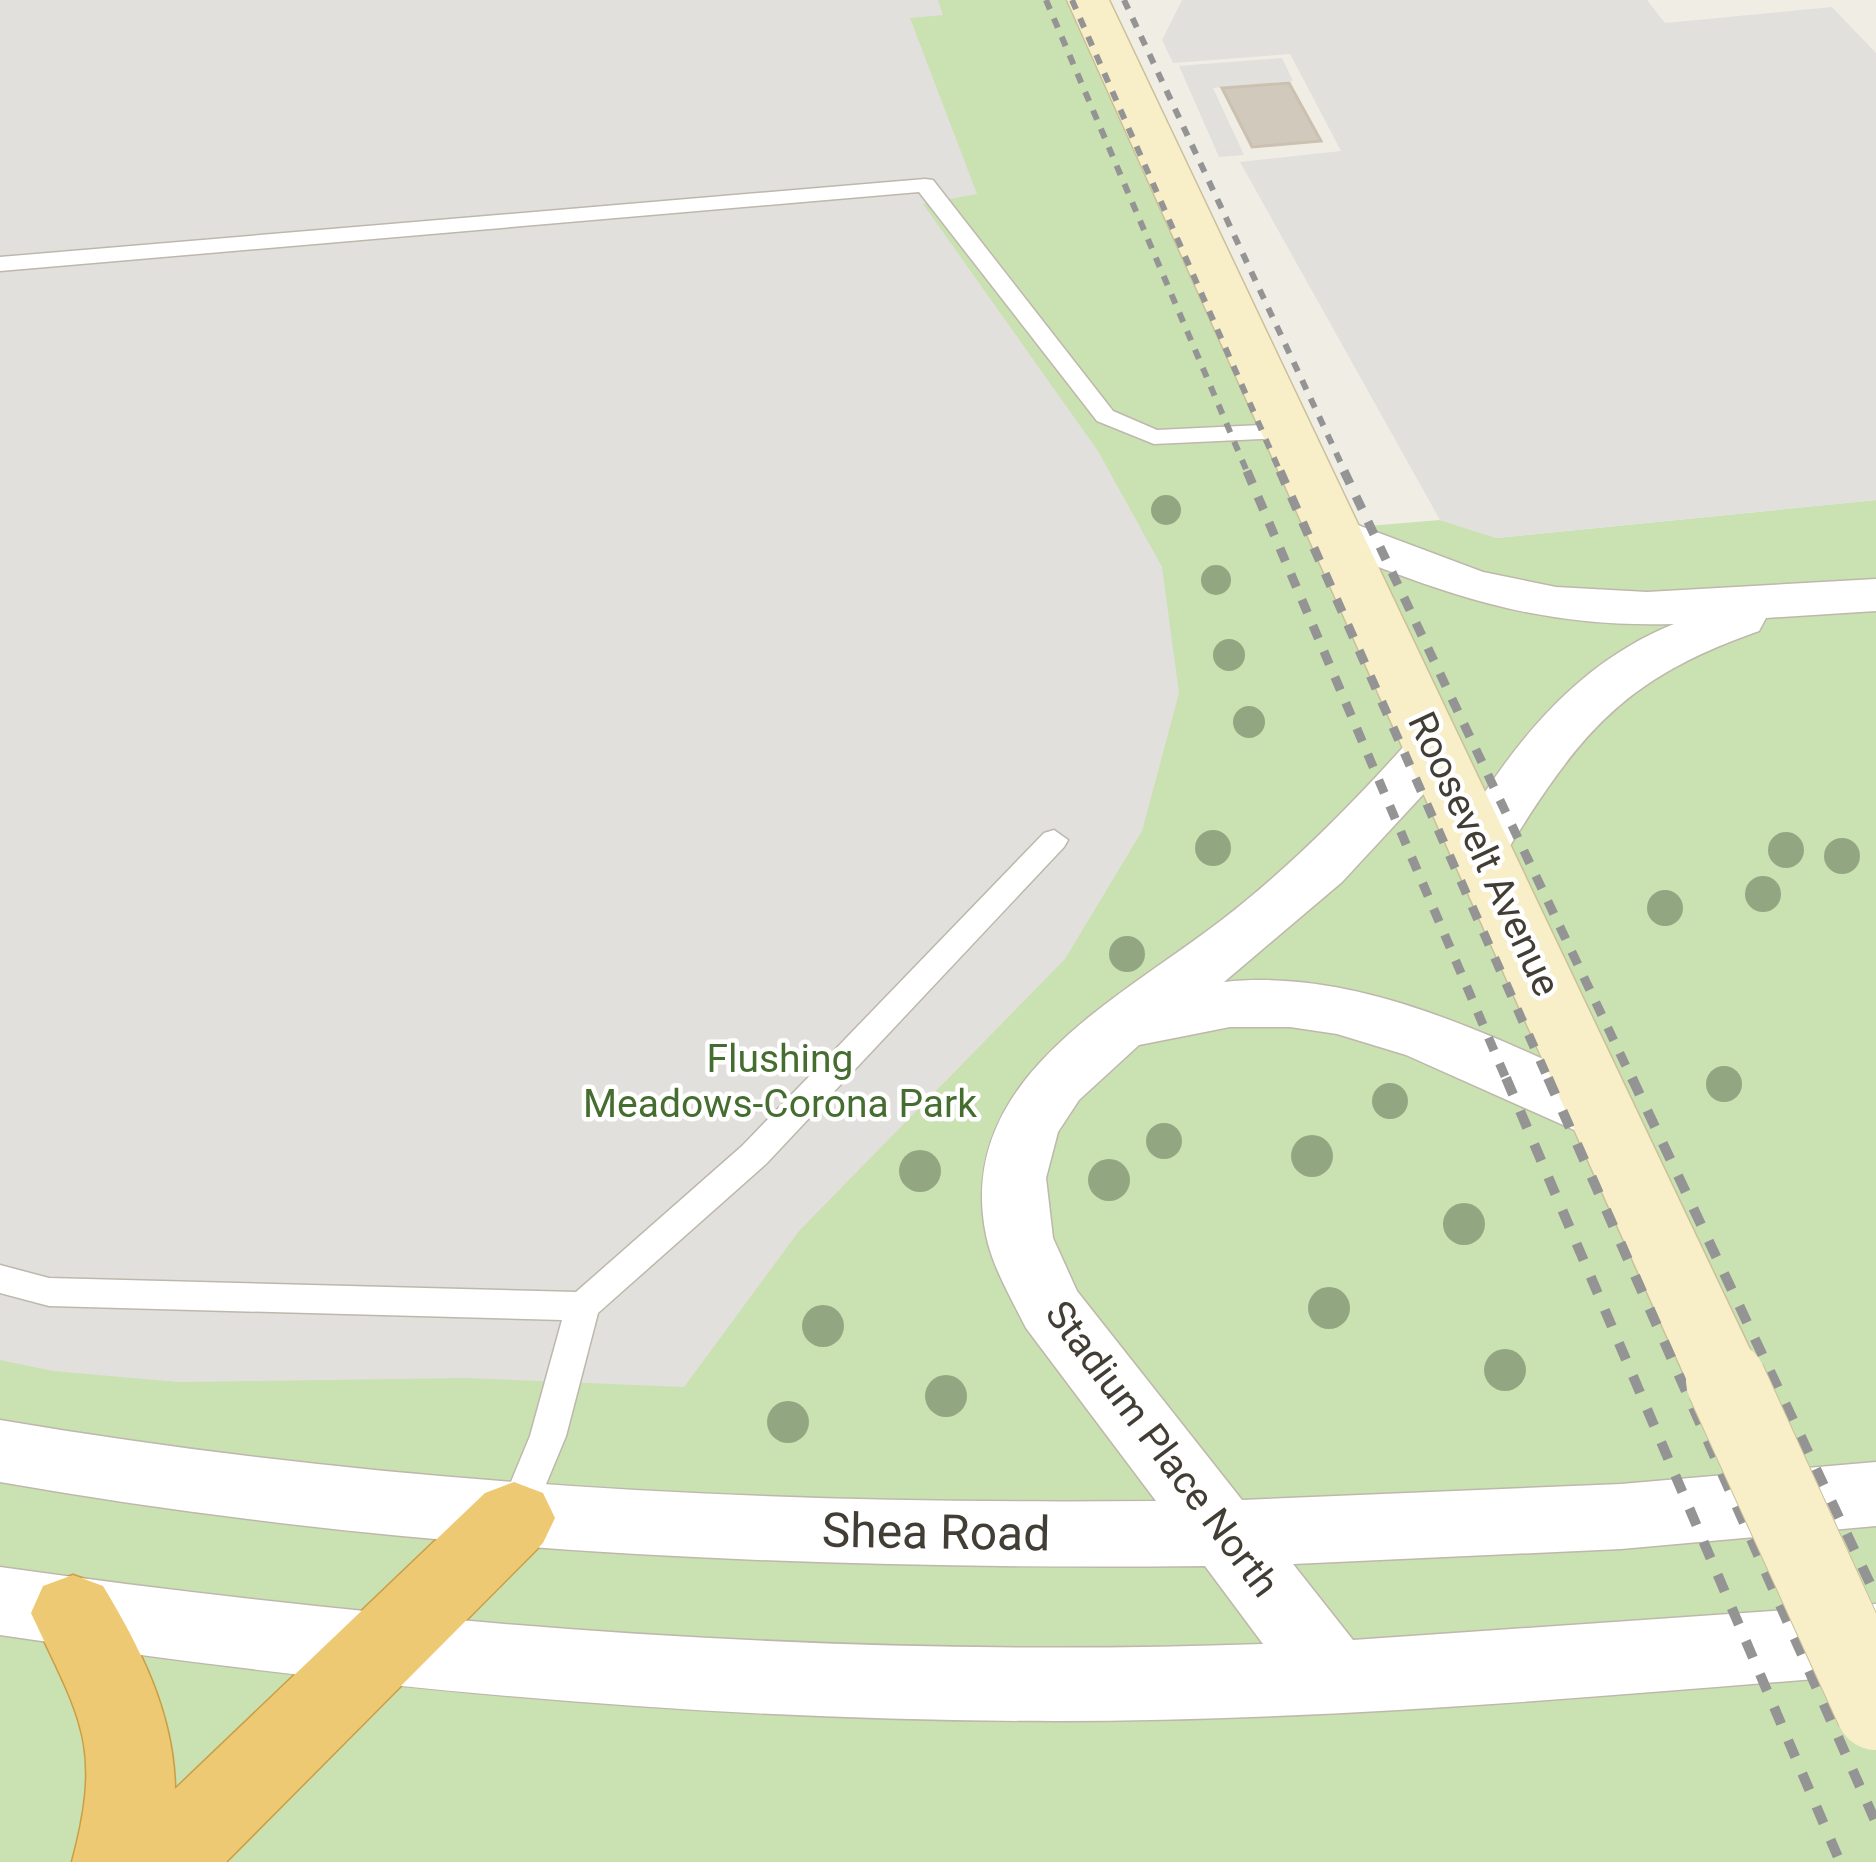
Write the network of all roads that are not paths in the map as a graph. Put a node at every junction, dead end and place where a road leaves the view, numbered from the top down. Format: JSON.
{"nodes":[{"id":1,"x":1088,"y":0,"type":"edge"},
{"id":2,"x":0,"y":264,"type":"edge"},
{"id":3,"x":1286,"y":431,"type":"junction"},
{"id":4,"x":1331,"y":530,"type":"junction"},
{"id":5,"x":1876,"y":595,"type":"edge"},
{"id":6,"x":1797,"y":601,"type":"junction"},
{"id":7,"x":1436,"y":747,"type":"junction"},
{"id":8,"x":1054,"y":839,"type":"dead end"},
{"id":9,"x":1480,"y":846,"type":"junction"},
{"id":10,"x":1112,"y":1028,"type":"junction"},
{"id":11,"x":1604,"y":1115,"type":"junction"},
{"id":12,"x":0,"y":1279,"type":"edge"},
{"id":13,"x":583,"y":1306,"type":"junction"},
{"id":14,"x":0,"y":1451,"type":"edge"},
{"id":15,"x":1876,"y":1494,"type":"edge"},
{"id":16,"x":514,"y":1518,"type":"junction"},
{"id":17,"x":1228,"y":1534,"type":"junction"},
{"id":18,"x":37,"y":1607,"type":"edge"},
{"id":19,"x":1876,"y":1639,"type":"edge"},
{"id":20,"x":384,"y":1651,"type":"junction"},
{"id":21,"x":1333,"y":1675,"type":"junction"},
{"id":22,"x":1876,"y":1710,"type":"edge"},
{"id":23,"x":117,"y":1862,"type":"edge"},
{"id":24,"x":163,"y":1862,"type":"edge"}],
"edges":[{"from":1,"to":3,"type":"main road","name":"Roosevelt Avenue"},
{"from":2,"to":3,"type":"lane"},
{"from":3,"to":4,"type":"main road","name":"Roosevelt Avenue"},
{"from":4,"to":6,"type":"street"},
{"from":4,"to":7,"type":"main road","name":"Roosevelt Avenue"},
{"from":5,"to":6,"type":"street"},
{"from":6,"to":9,"type":"street"},
{"from":7,"to":9,"type":"main road","name":"Roosevelt Avenue"},
{"from":7,"to":10,"type":"street","name":"Stadium Place North"},
{"from":8,"to":13,"type":"lane"},
{"from":9,"to":11,"type":"main road","name":"Roosevelt Avenue"},
{"from":10,"to":11,"type":"street"},
{"from":10,"to":17,"type":"street","name":"Stadium Place North"},
{"from":11,"to":22,"type":"main road","name":"Roosevelt Avenue","bridge":true},
{"from":12,"to":13,"type":"lane"},
{"from":13,"to":16,"type":"lane"},
{"from":14,"to":16,"type":"street","name":"Shea Road"},
{"from":15,"to":17,"type":"street","name":"Shea Road"},
{"from":16,"to":17,"type":"street","name":"Shea Road"},
{"from":16,"to":20,"type":"highway"},
{"from":17,"to":21,"type":"street","name":"Stadium Place North"},
{"from":18,"to":20,"type":"street"},
{"from":18,"to":23,"type":"highway"},
{"from":19,"to":21,"type":"street"},
{"from":20,"to":21,"type":"street"},
{"from":20,"to":24,"type":"highway"}]}
